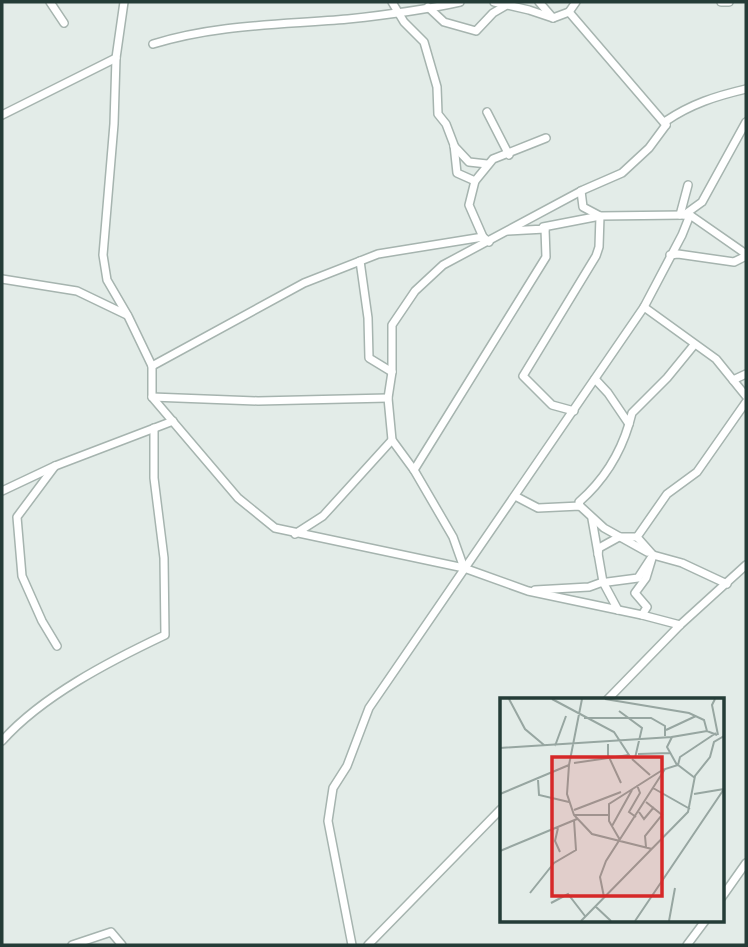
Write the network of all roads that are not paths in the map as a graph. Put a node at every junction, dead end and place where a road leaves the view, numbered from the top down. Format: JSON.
{"nodes":[{"id":1,"x":50,"y":2,"type":"edge"},
{"id":2,"x":124,"y":2,"type":"edge"},
{"id":3,"x":392,"y":2,"type":"edge"},
{"id":4,"x":460,"y":2,"type":"edge"},
{"id":5,"x":494,"y":2,"type":"edge"},
{"id":6,"x":539,"y":2,"type":"edge"},
{"id":7,"x":576,"y":2,"type":"edge"},
{"id":8,"x":721,"y":2,"type":"edge"},
{"id":9,"x":729,"y":2,"type":"edge"},
{"id":10,"x":505,"y":6,"type":"junction"},
{"id":11,"x":428,"y":8,"type":"junction"},
{"id":12,"x":399,"y":12,"type":"junction"},
{"id":13,"x":569,"y":12,"type":"junction"},
{"id":14,"x":553,"y":18,"type":"junction"},
{"id":15,"x":64,"y":23,"type":"dead end"},
{"id":16,"x":153,"y":44,"type":"dead end"},
{"id":17,"x":116,"y":58,"type":"junction"},
{"id":18,"x":746,"y":89,"type":"edge"},
{"id":19,"x":487,"y":112,"type":"dead end"},
{"id":20,"x":2,"y":115,"type":"edge"},
{"id":21,"x":746,"y":122,"type":"edge"},
{"id":22,"x":666,"y":125,"type":"junction"},
{"id":23,"x":546,"y":138,"type":"dead end"},
{"id":24,"x":454,"y":145,"type":"junction"},
{"id":25,"x":509,"y":155,"type":"junction"},
{"id":26,"x":487,"y":164,"type":"junction"},
{"id":27,"x":475,"y":181,"type":"junction"},
{"id":28,"x":688,"y":185,"type":"dead end"},
{"id":29,"x":581,"y":191,"type":"junction"},
{"id":30,"x":685,"y":215,"type":"junction"},
{"id":31,"x":600,"y":216,"type":"junction"},
{"id":32,"x":545,"y":229,"type":"junction"},
{"id":33,"x":504,"y":232,"type":"junction"},
{"id":34,"x":486,"y":239,"type":"junction"},
{"id":35,"x":670,"y":255,"type":"junction"},
{"id":36,"x":746,"y":255,"type":"edge"},
{"id":37,"x":360,"y":261,"type":"junction"},
{"id":38,"x":2,"y":279,"type":"edge"},
{"id":39,"x":644,"y":307,"type":"junction"},
{"id":40,"x":128,"y":316,"type":"junction"},
{"id":41,"x":694,"y":345,"type":"junction"},
{"id":42,"x":152,"y":366,"type":"junction"},
{"id":43,"x":392,"y":372,"type":"junction"},
{"id":44,"x":746,"y":374,"type":"edge"},
{"id":45,"x":594,"y":379,"type":"junction"},
{"id":46,"x":733,"y":380,"type":"junction"},
{"id":47,"x":746,"y":396,"type":"edge"},
{"id":48,"x":152,"y":397,"type":"junction"},
{"id":49,"x":388,"y":398,"type":"junction"},
{"id":50,"x":746,"y":402,"type":"edge"},
{"id":51,"x":574,"y":411,"type":"junction"},
{"id":52,"x":173,"y":421,"type":"junction"},
{"id":53,"x":629,"y":424,"type":"junction"},
{"id":54,"x":154,"y":428,"type":"junction"},
{"id":55,"x":392,"y":440,"type":"junction"},
{"id":56,"x":55,"y":466,"type":"junction"},
{"id":57,"x":414,"y":470,"type":"junction"},
{"id":58,"x":2,"y":491,"type":"edge"},
{"id":59,"x":516,"y":496,"type":"junction"},
{"id":60,"x":580,"y":506,"type":"junction"},
{"id":61,"x":592,"y":518,"type":"junction"},
{"id":62,"x":295,"y":534,"type":"junction"},
{"id":63,"x":619,"y":537,"type":"junction"},
{"id":64,"x":637,"y":537,"type":"junction"},
{"id":65,"x":653,"y":555,"type":"junction"},
{"id":66,"x":598,"y":558,"type":"junction"},
{"id":67,"x":746,"y":565,"type":"edge"},
{"id":68,"x":464,"y":568,"type":"junction"},
{"id":69,"x":603,"y":582,"type":"junction"},
{"id":70,"x":726,"y":584,"type":"junction"},
{"id":71,"x":528,"y":591,"type":"junction"},
{"id":72,"x":618,"y":610,"type":"junction"},
{"id":73,"x":642,"y":615,"type":"junction"},
{"id":74,"x":680,"y":625,"type":"junction"},
{"id":75,"x":57,"y":646,"type":"dead end"},
{"id":76,"x":609,"y":698,"type":"edge"},
{"id":77,"x":2,"y":741,"type":"edge"},
{"id":78,"x":500,"y":809,"type":"edge"},
{"id":79,"x":746,"y":863,"type":"edge"},
{"id":80,"x":724,"y":894,"type":"edge"},
{"id":81,"x":704,"y":922,"type":"edge"},
{"id":82,"x":72,"y":945,"type":"edge"},
{"id":83,"x":121,"y":945,"type":"edge"},
{"id":84,"x":352,"y":945,"type":"edge"},
{"id":85,"x":368,"y":945,"type":"edge"},
{"id":86,"x":687,"y":945,"type":"edge"}],
"edges":[{"from":1,"to":15,"type":"street"},
{"from":2,"to":17,"type":"street"},
{"from":3,"to":12,"type":"street"},
{"from":4,"to":11,"type":"street"},
{"from":5,"to":10,"type":"street"},
{"from":6,"to":14,"type":"street"},
{"from":7,"to":13,"type":"street"},
{"from":8,"to":9,"type":"street"},
{"from":10,"to":11,"type":"street"},
{"from":10,"to":14,"type":"street"},
{"from":11,"to":12,"type":"street"},
{"from":12,"to":16,"type":"street"},
{"from":12,"to":24,"type":"street"},
{"from":13,"to":14,"type":"street"},
{"from":13,"to":22,"type":"street"},
{"from":17,"to":20,"type":"street"},
{"from":17,"to":40,"type":"street"},
{"from":18,"to":22,"type":"street"},
{"from":19,"to":25,"type":"street"},
{"from":21,"to":30,"type":"street"},
{"from":22,"to":29,"type":"street"},
{"from":23,"to":25,"type":"street"},
{"from":24,"to":26,"type":"street"},
{"from":24,"to":27,"type":"street"},
{"from":25,"to":26,"type":"street"},
{"from":26,"to":27,"type":"street"},
{"from":27,"to":34,"type":"street"},
{"from":28,"to":30,"type":"street"},
{"from":29,"to":31,"type":"street"},
{"from":29,"to":33,"type":"street"},
{"from":30,"to":31,"type":"street"},
{"from":30,"to":35,"type":"street"},
{"from":30,"to":36,"type":"street"},
{"from":31,"to":32,"type":"street"},
{"from":31,"to":51,"type":"street"},
{"from":32,"to":33,"type":"street"},
{"from":32,"to":57,"type":"street"},
{"from":33,"to":34,"type":"street"},
{"from":34,"to":37,"type":"street"},
{"from":34,"to":43,"type":"street"},
{"from":35,"to":36,"type":"street"},
{"from":35,"to":39,"type":"street"},
{"from":37,"to":42,"type":"street"},
{"from":37,"to":43,"type":"street"},
{"from":38,"to":40,"type":"street"},
{"from":39,"to":41,"type":"street"},
{"from":39,"to":45,"type":"street"},
{"from":40,"to":42,"type":"street"},
{"from":41,"to":46,"type":"street"},
{"from":41,"to":53,"type":"street"},
{"from":42,"to":48,"type":"street"},
{"from":43,"to":49,"type":"street"},
{"from":44,"to":46,"type":"street"},
{"from":45,"to":51,"type":"street"},
{"from":45,"to":53,"type":"street"},
{"from":46,"to":47,"type":"street"},
{"from":48,"to":49,"type":"street"},
{"from":48,"to":52,"type":"street"},
{"from":49,"to":55,"type":"street"},
{"from":50,"to":64,"type":"street"},
{"from":51,"to":59,"type":"street"},
{"from":52,"to":54,"type":"street"},
{"from":52,"to":62,"type":"street"},
{"from":53,"to":60,"type":"street"},
{"from":54,"to":56,"type":"street"},
{"from":54,"to":77,"type":"street"},
{"from":55,"to":57,"type":"street"},
{"from":55,"to":62,"type":"street"},
{"from":56,"to":58,"type":"street"},
{"from":56,"to":75,"type":"street"},
{"from":57,"to":68,"type":"street"},
{"from":59,"to":60,"type":"street"},
{"from":59,"to":68,"type":"street"},
{"from":60,"to":61,"type":"street"},
{"from":61,"to":63,"type":"street"},
{"from":61,"to":66,"type":"street"},
{"from":62,"to":68,"type":"street"},
{"from":63,"to":64,"type":"street"},
{"from":63,"to":65,"type":"street"},
{"from":63,"to":66,"type":"street"},
{"from":64,"to":65,"type":"street"},
{"from":65,"to":69,"type":"street"},
{"from":65,"to":70,"type":"street"},
{"from":65,"to":73,"type":"street"},
{"from":66,"to":69,"type":"street"},
{"from":67,"to":70,"type":"street"},
{"from":68,"to":71,"type":"street"},
{"from":68,"to":84,"type":"street"},
{"from":69,"to":71,"type":"street"},
{"from":69,"to":72,"type":"street"},
{"from":70,"to":74,"type":"street"},
{"from":71,"to":72,"type":"street"},
{"from":72,"to":73,"type":"street"},
{"from":73,"to":74,"type":"street"},
{"from":74,"to":76,"type":"street"},
{"from":78,"to":85,"type":"street"},
{"from":79,"to":80,"type":"street"},
{"from":81,"to":86,"type":"street"},
{"from":82,"to":83,"type":"street"}]}
